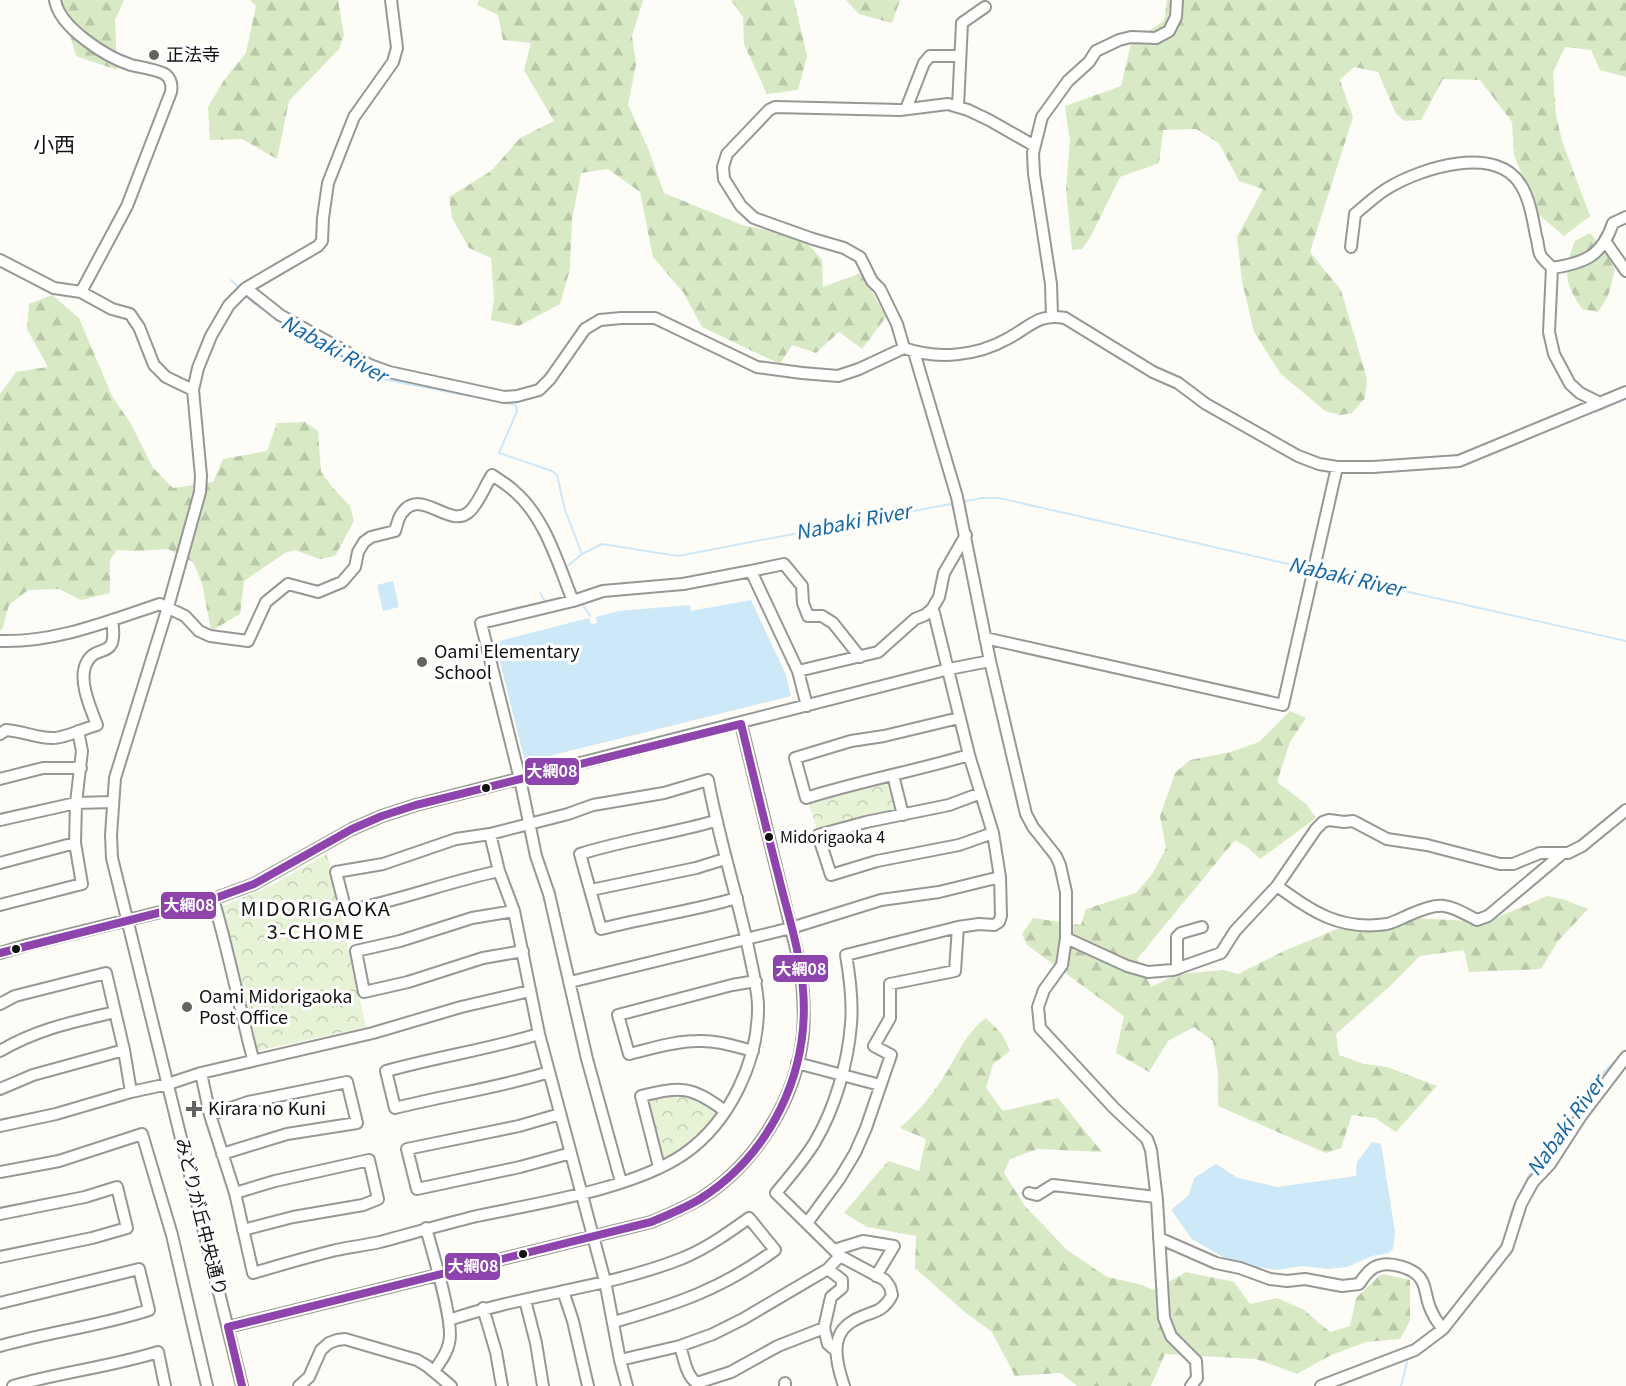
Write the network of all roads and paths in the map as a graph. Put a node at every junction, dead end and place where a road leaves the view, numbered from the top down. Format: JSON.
{"nodes":[{"id":1,"x":55,"y":0,"type":"edge"},
{"id":2,"x":391,"y":0,"type":"edge"},
{"id":3,"x":1177,"y":0,"type":"edge"},
{"id":4,"x":985,"y":7,"type":"dead end"},
{"id":5,"x":960,"y":56,"type":"junction"},
{"id":6,"x":958,"y":107,"type":"junction"},
{"id":7,"x":906,"y":109,"type":"junction"},
{"id":8,"x":1034,"y":145,"type":"junction"},
{"id":9,"x":1626,"y":217,"type":"edge"},
{"id":10,"x":1605,"y":241,"type":"junction"},
{"id":11,"x":1351,"y":247,"type":"dead end"},
{"id":12,"x":0,"y":260,"type":"edge"},
{"id":13,"x":1552,"y":268,"type":"junction"},
{"id":14,"x":1626,"y":271,"type":"edge"},
{"id":15,"x":246,"y":288,"type":"junction"},
{"id":16,"x":81,"y":292,"type":"junction"},
{"id":17,"x":1052,"y":316,"type":"junction"},
{"id":18,"x":909,"y":350,"type":"junction"},
{"id":19,"x":193,"y":390,"type":"junction"},
{"id":20,"x":1626,"y":392,"type":"edge"},
{"id":21,"x":1600,"y":403,"type":"junction"},
{"id":22,"x":1337,"y":467,"type":"junction"},
{"id":23,"x":966,"y":536,"type":"junction"},
{"id":24,"x":751,"y":571,"type":"junction"},
{"id":25,"x":573,"y":601,"type":"junction"},
{"id":26,"x":168,"y":607,"type":"junction"},
{"id":27,"x":932,"y":609,"type":"junction"},
{"id":28,"x":112,"y":620,"type":"junction"},
{"id":29,"x":985,"y":638,"type":"junction"},
{"id":30,"x":0,"y":641,"type":"edge"},
{"id":31,"x":860,"y":657,"type":"junction"},
{"id":32,"x":990,"y":661,"type":"junction"},
{"id":33,"x":949,"y":669,"type":"junction"},
{"id":34,"x":798,"y":671,"type":"junction"},
{"id":35,"x":807,"y":706,"type":"junction"},
{"id":36,"x":959,"y":718,"type":"junction"},
{"id":37,"x":741,"y":724,"type":"junction"},
{"id":38,"x":78,"y":731,"type":"junction"},
{"id":39,"x":0,"y":734,"type":"edge"},
{"id":40,"x":969,"y":755,"type":"junction"},
{"id":41,"x":81,"y":768,"type":"junction"},
{"id":42,"x":893,"y":776,"type":"junction"},
{"id":43,"x":0,"y":779,"type":"edge"},
{"id":44,"x":520,"y":779,"type":"junction"},
{"id":45,"x":981,"y":794,"type":"junction"},
{"id":46,"x":112,"y":802,"type":"junction"},
{"id":47,"x":76,"y":803,"type":"junction"},
{"id":48,"x":1626,"y":810,"type":"edge"},
{"id":49,"x":903,"y":815,"type":"junction"},
{"id":50,"x":0,"y":820,"type":"edge"},
{"id":51,"x":715,"y":821,"type":"junction"},
{"id":52,"x":529,"y":824,"type":"junction"},
{"id":53,"x":993,"y":833,"type":"junction"},
{"id":54,"x":490,"y":834,"type":"junction"},
{"id":55,"x":75,"y":843,"type":"junction"},
{"id":56,"x":1563,"y":853,"type":"junction"},
{"id":57,"x":725,"y":859,"type":"junction"},
{"id":58,"x":0,"y":863,"type":"edge"},
{"id":59,"x":499,"y":871,"type":"junction"},
{"id":60,"x":1000,"y":877,"type":"junction"},
{"id":61,"x":1277,"y":886,"type":"junction"},
{"id":62,"x":591,"y":890,"type":"junction"},
{"id":63,"x":737,"y":898,"type":"junction"},
{"id":64,"x":213,"y":899,"type":"junction"},
{"id":65,"x":0,"y":905,"type":"edge"},
{"id":66,"x":514,"y":911,"type":"junction"},
{"id":67,"x":128,"y":921,"type":"junction"},
{"id":68,"x":958,"y":927,"type":"junction"},
{"id":69,"x":1202,"y":927,"type":"dead end"},
{"id":70,"x":791,"y":928,"type":"junction"},
{"id":71,"x":1066,"y":938,"type":"junction"},
{"id":72,"x":746,"y":940,"type":"junction"},
{"id":73,"x":523,"y":951,"type":"junction"},
{"id":74,"x":0,"y":953,"type":"edge"},
{"id":75,"x":1177,"y":969,"type":"junction"},
{"id":76,"x":756,"y":981,"type":"junction"},
{"id":77,"x":570,"y":982,"type":"junction"},
{"id":78,"x":530,"y":991,"type":"junction"},
{"id":79,"x":0,"y":1004,"type":"edge"},
{"id":80,"x":115,"y":1012,"type":"junction"},
{"id":81,"x":539,"y":1034,"type":"junction"},
{"id":82,"x":124,"y":1050,"type":"junction"},
{"id":83,"x":0,"y":1051,"type":"edge"},
{"id":84,"x":753,"y":1051,"type":"junction"},
{"id":85,"x":1626,"y":1057,"type":"edge"},
{"id":86,"x":253,"y":1059,"type":"junction"},
{"id":87,"x":797,"y":1063,"type":"junction"},
{"id":88,"x":549,"y":1072,"type":"junction"},
{"id":89,"x":201,"y":1073,"type":"junction"},
{"id":90,"x":841,"y":1074,"type":"junction"},
{"id":91,"x":168,"y":1084,"type":"junction"},
{"id":92,"x":880,"y":1085,"type":"junction"},
{"id":93,"x":0,"y":1089,"type":"edge"},
{"id":94,"x":131,"y":1092,"type":"junction"},
{"id":95,"x":725,"y":1111,"type":"junction"},
{"id":96,"x":560,"y":1114,"type":"junction"},
{"id":97,"x":210,"y":1115,"type":"junction"},
{"id":98,"x":0,"y":1126,"type":"edge"},
{"id":99,"x":222,"y":1154,"type":"junction"},
{"id":100,"x":572,"y":1154,"type":"junction"},
{"id":101,"x":659,"y":1167,"type":"junction"},
{"id":102,"x":0,"y":1172,"type":"edge"},
{"id":103,"x":621,"y":1182,"type":"junction"},
{"id":104,"x":234,"y":1193,"type":"junction"},
{"id":105,"x":1029,"y":1193,"type":"dead end"},
{"id":106,"x":580,"y":1194,"type":"junction"},
{"id":107,"x":1156,"y":1197,"type":"junction"},
{"id":108,"x":0,"y":1214,"type":"edge"},
{"id":109,"x":807,"y":1223,"type":"junction"},
{"id":110,"x":426,"y":1228,"type":"junction"},
{"id":111,"x":243,"y":1230,"type":"junction"},
{"id":112,"x":592,"y":1237,"type":"junction"},
{"id":113,"x":1159,"y":1238,"type":"junction"},
{"id":114,"x":837,"y":1253,"type":"junction"},
{"id":115,"x":0,"y":1257,"type":"edge"},
{"id":116,"x":828,"y":1269,"type":"junction"},
{"id":117,"x":437,"y":1275,"type":"junction"},
{"id":118,"x":876,"y":1276,"type":"junction"},
{"id":119,"x":604,"y":1281,"type":"junction"},
{"id":120,"x":563,"y":1291,"type":"junction"},
{"id":121,"x":525,"y":1300,"type":"junction"},
{"id":122,"x":0,"y":1303,"type":"edge"},
{"id":123,"x":483,"y":1308,"type":"junction"},
{"id":124,"x":449,"y":1320,"type":"junction"},
{"id":125,"x":614,"y":1322,"type":"junction"},
{"id":126,"x":1441,"y":1326,"type":"junction"},
{"id":127,"x":228,"y":1327,"type":"junction"},
{"id":128,"x":824,"y":1328,"type":"junction"},
{"id":129,"x":0,"y":1346,"type":"edge"},
{"id":130,"x":680,"y":1346,"type":"junction"},
{"id":131,"x":836,"y":1351,"type":"junction"},
{"id":132,"x":620,"y":1360,"type":"junction"},
{"id":133,"x":434,"y":1371,"type":"junction"},
{"id":134,"x":14,"y":1386,"type":"edge"},
{"id":135,"x":165,"y":1386,"type":"edge"},
{"id":136,"x":207,"y":1386,"type":"edge"},
{"id":137,"x":242,"y":1386,"type":"edge"},
{"id":138,"x":299,"y":1386,"type":"edge"},
{"id":139,"x":451,"y":1386,"type":"edge"},
{"id":140,"x":502,"y":1386,"type":"edge"},
{"id":141,"x":543,"y":1386,"type":"edge"},
{"id":142,"x":588,"y":1386,"type":"edge"},
{"id":143,"x":627,"y":1386,"type":"edge"},
{"id":144,"x":844,"y":1386,"type":"edge"},
{"id":145,"x":1191,"y":1386,"type":"edge"},
{"id":146,"x":1321,"y":1386,"type":"edge"}],
"edges":[{"from":1,"to":16,"type":"street"},
{"from":2,"to":15,"type":"street"},
{"from":3,"to":8,"type":"street"},
{"from":4,"to":5,"type":"street"},
{"from":5,"to":6,"type":"street"},
{"from":5,"to":7,"type":"street"},
{"from":6,"to":7,"type":"street"},
{"from":6,"to":8,"type":"street"},
{"from":7,"to":18,"type":"street"},
{"from":8,"to":17,"type":"street"},
{"from":9,"to":10,"type":"street"},
{"from":10,"to":13,"type":"street"},
{"from":10,"to":14,"type":"street"},
{"from":11,"to":13,"type":"street"},
{"from":12,"to":16,"type":"street"},
{"from":13,"to":21,"type":"street"},
{"from":15,"to":18,"type":"street"},
{"from":15,"to":19,"type":"street"},
{"from":16,"to":19,"type":"street"},
{"from":17,"to":18,"type":"street"},
{"from":17,"to":22,"type":"street"},
{"from":18,"to":23,"type":"street"},
{"from":19,"to":26,"type":"street","name":"みどりが丘中央通り"},
{"from":20,"to":21,"type":"street"},
{"from":21,"to":22,"type":"street"},
{"from":22,"to":29,"type":"street"},
{"from":23,"to":27,"type":"street"},
{"from":23,"to":29,"type":"street"},
{"from":24,"to":25,"type":"street"},
{"from":24,"to":31,"type":"street"},
{"from":24,"to":34,"type":"street"},
{"from":25,"to":26,"type":"street"},
{"from":25,"to":44,"type":"street"},
{"from":26,"to":28,"type":"street"},
{"from":26,"to":46,"type":"street","name":"みどりが丘中央通り"},
{"from":27,"to":31,"type":"street"},
{"from":27,"to":33,"type":"street"},
{"from":28,"to":30,"type":"street"},
{"from":28,"to":38,"type":"street"},
{"from":29,"to":32,"type":"street"},
{"from":31,"to":34,"type":"street"},
{"from":32,"to":33,"type":"street"},
{"from":32,"to":71,"type":"street"},
{"from":33,"to":35,"type":"street"},
{"from":33,"to":36,"type":"street"},
{"from":34,"to":35,"type":"street"},
{"from":35,"to":37,"type":"street"},
{"from":36,"to":40,"type":"street"},
{"from":36,"to":42,"type":"street"},
{"from":37,"to":44,"type":"street"},
{"from":37,"to":70,"type":"street"},
{"from":38,"to":39,"type":"street"},
{"from":38,"to":41,"type":"street"},
{"from":40,"to":42,"type":"street"},
{"from":40,"to":45,"type":"street"},
{"from":41,"to":43,"type":"street"},
{"from":41,"to":47,"type":"street"},
{"from":42,"to":49,"type":"street"},
{"from":44,"to":52,"type":"street"},
{"from":44,"to":64,"type":"street"},
{"from":45,"to":49,"type":"street"},
{"from":45,"to":53,"type":"street"},
{"from":46,"to":47,"type":"street"},
{"from":46,"to":67,"type":"street","name":"みどりが丘中央通り"},
{"from":47,"to":50,"type":"street"},
{"from":47,"to":55,"type":"street"},
{"from":48,"to":56,"type":"street"},
{"from":49,"to":53,"type":"street"},
{"from":51,"to":52,"type":"street"},
{"from":51,"to":57,"type":"street"},
{"from":51,"to":62,"type":"street"},
{"from":52,"to":54,"type":"street"},
{"from":52,"to":77,"type":"street"},
{"from":53,"to":60,"type":"street"},
{"from":54,"to":59,"type":"street"},
{"from":54,"to":59,"type":"street"},
{"from":55,"to":58,"type":"street"},
{"from":55,"to":65,"type":"street"},
{"from":56,"to":61,"type":"street"},
{"from":56,"to":61,"type":"street"},
{"from":57,"to":62,"type":"street"},
{"from":57,"to":63,"type":"street"},
{"from":59,"to":66,"type":"street"},
{"from":60,"to":68,"type":"street"},
{"from":60,"to":70,"type":"street"},
{"from":61,"to":75,"type":"street"},
{"from":62,"to":63,"type":"street"},
{"from":63,"to":72,"type":"street"},
{"from":64,"to":67,"type":"street"},
{"from":64,"to":86,"type":"street"},
{"from":66,"to":73,"type":"street"},
{"from":66,"to":73,"type":"street"},
{"from":67,"to":74,"type":"street"},
{"from":67,"to":91,"type":"street","name":"みどりが丘中央通り"},
{"from":68,"to":90,"type":"street"},
{"from":68,"to":92,"type":"street"},
{"from":69,"to":75,"type":"street"},
{"from":70,"to":72,"type":"street"},
{"from":70,"to":87,"type":"street"},
{"from":71,"to":75,"type":"street"},
{"from":71,"to":107,"type":"street"},
{"from":72,"to":76,"type":"street"},
{"from":72,"to":77,"type":"street"},
{"from":73,"to":78,"type":"street"},
{"from":76,"to":84,"type":"street"},
{"from":76,"to":84,"type":"street"},
{"from":77,"to":103,"type":"street"},
{"from":78,"to":81,"type":"street"},
{"from":78,"to":86,"type":"street"},
{"from":79,"to":80,"type":"street"},
{"from":80,"to":82,"type":"street"},
{"from":80,"to":83,"type":"street"},
{"from":81,"to":88,"type":"street"},
{"from":81,"to":88,"type":"street"},
{"from":82,"to":93,"type":"street"},
{"from":82,"to":94,"type":"street"},
{"from":84,"to":95,"type":"street"},
{"from":85,"to":126,"type":"street"},
{"from":86,"to":89,"type":"street"},
{"from":87,"to":90,"type":"street"},
{"from":87,"to":112,"type":"street"},
{"from":88,"to":96,"type":"street"},
{"from":89,"to":91,"type":"street"},
{"from":89,"to":97,"type":"street"},
{"from":90,"to":92,"type":"street"},
{"from":90,"to":109,"type":"street"},
{"from":91,"to":94,"type":"street"},
{"from":91,"to":127,"type":"street","name":"みどりが丘中央通り"},
{"from":92,"to":109,"type":"street"},
{"from":94,"to":98,"type":"street"},
{"from":95,"to":101,"type":"street"},
{"from":95,"to":101,"type":"street"},
{"from":96,"to":100,"type":"street"},
{"from":96,"to":100,"type":"street"},
{"from":97,"to":99,"type":"street"},
{"from":97,"to":99,"type":"street"},
{"from":99,"to":104,"type":"street"},
{"from":100,"to":106,"type":"street"},
{"from":101,"to":103,"type":"street"},
{"from":102,"to":136,"type":"street"},
{"from":103,"to":106,"type":"street"},
{"from":104,"to":111,"type":"street"},
{"from":104,"to":111,"type":"street"},
{"from":105,"to":107,"type":"street"},
{"from":106,"to":110,"type":"street"},
{"from":106,"to":112,"type":"street"},
{"from":107,"to":113,"type":"street"},
{"from":108,"to":115,"type":"street"},
{"from":109,"to":114,"type":"street"},
{"from":110,"to":111,"type":"street"},
{"from":110,"to":117,"type":"street"},
{"from":112,"to":117,"type":"street"},
{"from":112,"to":119,"type":"street"},
{"from":113,"to":126,"type":"street"},
{"from":113,"to":145,"type":"street"},
{"from":114,"to":116,"type":"street"},
{"from":114,"to":118,"type":"street"},
{"from":114,"to":118,"type":"street"},
{"from":116,"to":128,"type":"street"},
{"from":116,"to":130,"type":"street"},
{"from":117,"to":124,"type":"street"},
{"from":117,"to":127,"type":"street"},
{"from":118,"to":131,"type":"street"},
{"from":119,"to":120,"type":"street"},
{"from":119,"to":125,"type":"street"},
{"from":119,"to":125,"type":"street"},
{"from":120,"to":121,"type":"street"},
{"from":120,"to":142,"type":"street"},
{"from":121,"to":123,"type":"street"},
{"from":121,"to":141,"type":"street"},
{"from":122,"to":129,"type":"street"},
{"from":123,"to":124,"type":"street"},
{"from":123,"to":140,"type":"street"},
{"from":124,"to":133,"type":"street"},
{"from":125,"to":132,"type":"street"},
{"from":126,"to":146,"type":"street"},
{"from":127,"to":137,"type":"street","name":"みどりが丘中央通り"},
{"from":128,"to":130,"type":"street"},
{"from":128,"to":131,"type":"street"},
{"from":130,"to":132,"type":"street"},
{"from":131,"to":144,"type":"street"},
{"from":132,"to":143,"type":"street"},
{"from":133,"to":138,"type":"street"},
{"from":133,"to":139,"type":"street"},
{"from":134,"to":135,"type":"street"}]}
